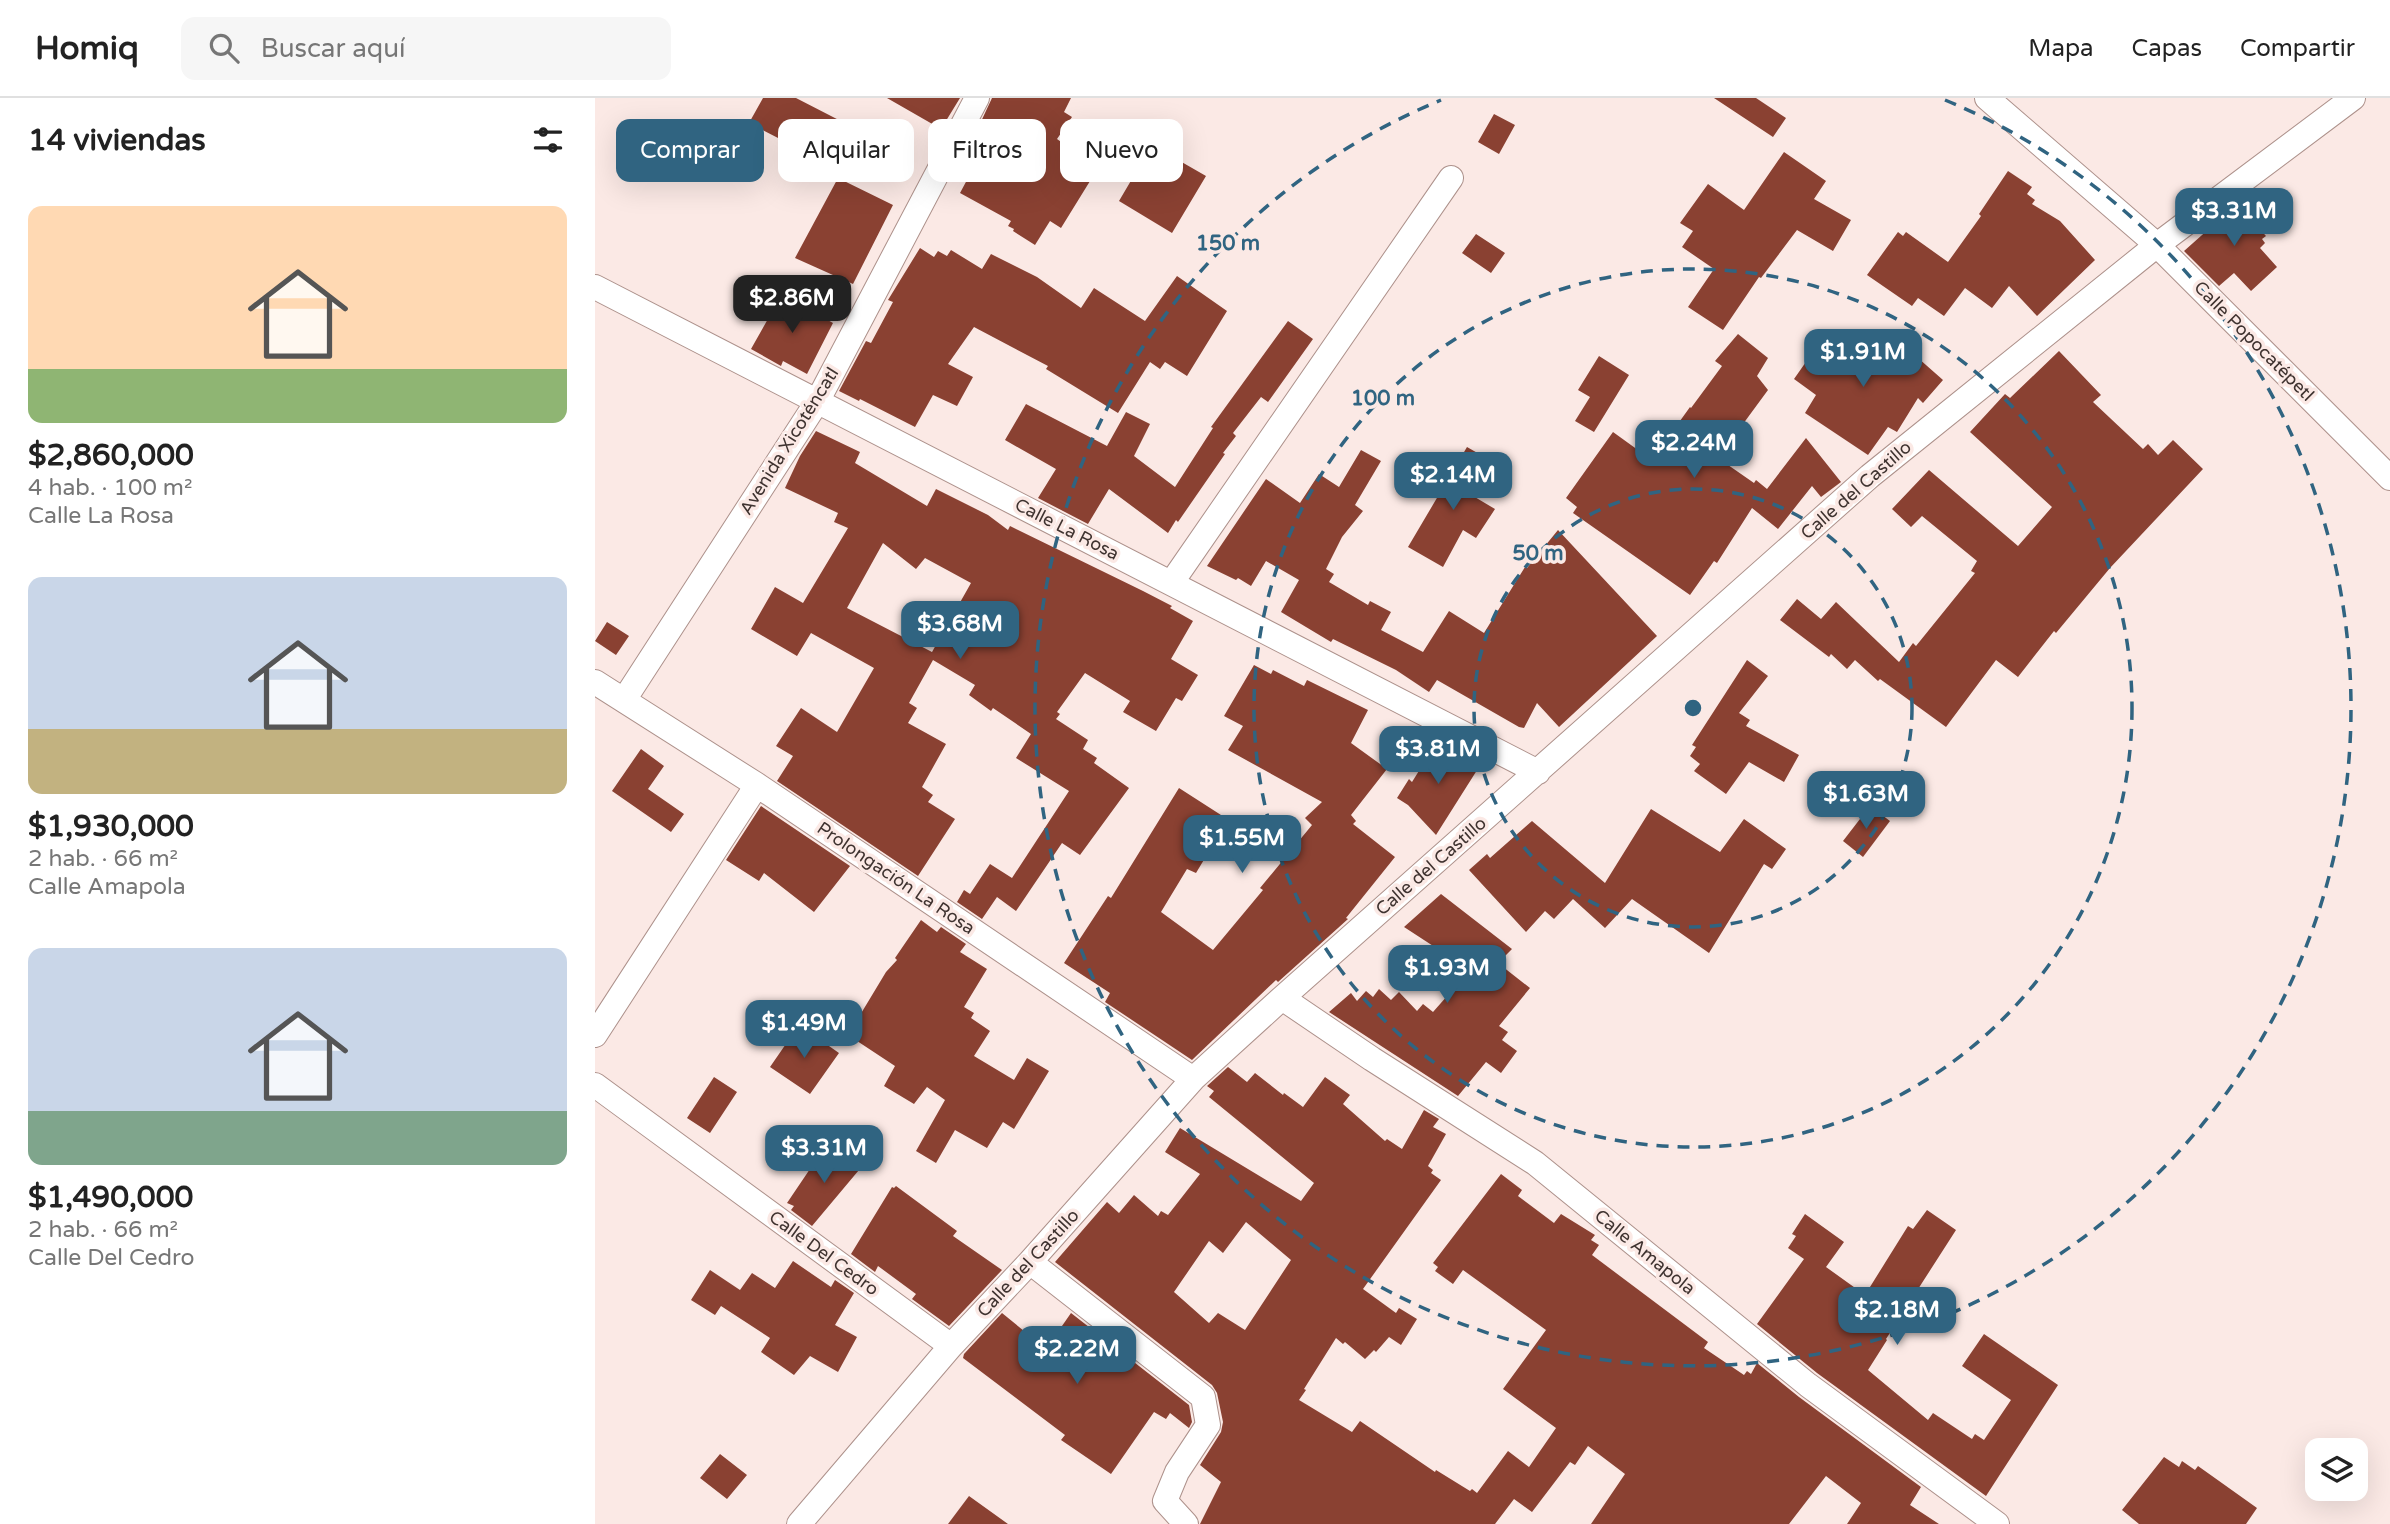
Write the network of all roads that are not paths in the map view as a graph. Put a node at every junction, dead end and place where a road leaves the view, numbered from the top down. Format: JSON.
{"nodes":[{"id":1,"x":977,"y":98,"type":"edge"},
{"id":2,"x":1987,"y":98,"type":"edge"},
{"id":3,"x":2353,"y":98,"type":"edge"},
{"id":4,"x":1451,"y":178,"type":"dead end"},
{"id":5,"x":2157,"y":245,"type":"junction"},
{"id":6,"x":595,"y":287,"type":"edge"},
{"id":7,"x":817,"y":402,"type":"junction"},
{"id":8,"x":2390,"y":478,"type":"edge"},
{"id":9,"x":1172,"y":582,"type":"junction"},
{"id":10,"x":595,"y":682,"type":"edge"},
{"id":11,"x":624,"y":700,"type":"junction"},
{"id":12,"x":1538,"y":772,"type":"junction"},
{"id":13,"x":757,"y":785,"type":"junction"},
{"id":14,"x":1282,"y":998,"type":"junction"},
{"id":15,"x":595,"y":1035,"type":"edge"},
{"id":16,"x":1193,"y":1079,"type":"junction"},
{"id":17,"x":595,"y":1085,"type":"edge"},
{"id":18,"x":1030,"y":1262,"type":"junction"},
{"id":19,"x":951,"y":1346,"type":"junction"},
{"id":20,"x":799,"y":1524,"type":"edge"},
{"id":21,"x":1186,"y":1524,"type":"edge"},
{"id":22,"x":1997,"y":1524,"type":"edge"}],
"edges":[{"from":1,"to":7,"type":"street","name":"Avenida Xicoténcatl"},
{"from":2,"to":5,"type":"street","name":"Calle Popocatépetl"},
{"from":3,"to":5,"type":"street"},
{"from":4,"to":9,"type":"street"},
{"from":5,"to":8,"type":"street","name":"Calle Popocatépetl"},
{"from":5,"to":12,"type":"street","name":"Calle del Castillo"},
{"from":6,"to":7,"type":"street","name":"Calle La Rosa"},
{"from":7,"to":9,"type":"street","name":"Calle La Rosa"},
{"from":7,"to":11,"type":"street","name":"Avenida Xicoténcatl"},
{"from":9,"to":12,"type":"street","name":"Calle La Rosa"},
{"from":10,"to":11,"type":"street","name":"Prolongación La Rosa"},
{"from":11,"to":13,"type":"street","name":"Prolongación La Rosa"},
{"from":12,"to":14,"type":"street","name":"Calle del Castillo"},
{"from":13,"to":15,"type":"street"},
{"from":13,"to":16,"type":"street","name":"Prolongación La Rosa"},
{"from":14,"to":16,"type":"street","name":"Calle del Castillo"},
{"from":14,"to":22,"type":"street","name":"Calle Amapola"},
{"from":16,"to":18,"type":"street","name":"Calle del Castillo"},
{"from":17,"to":19,"type":"street","name":"Calle Del Cedro"},
{"from":18,"to":19,"type":"street","name":"Calle del Castillo"},
{"from":18,"to":21,"type":"street"},
{"from":19,"to":20,"type":"street","name":"Calle del Castillo"}]}
